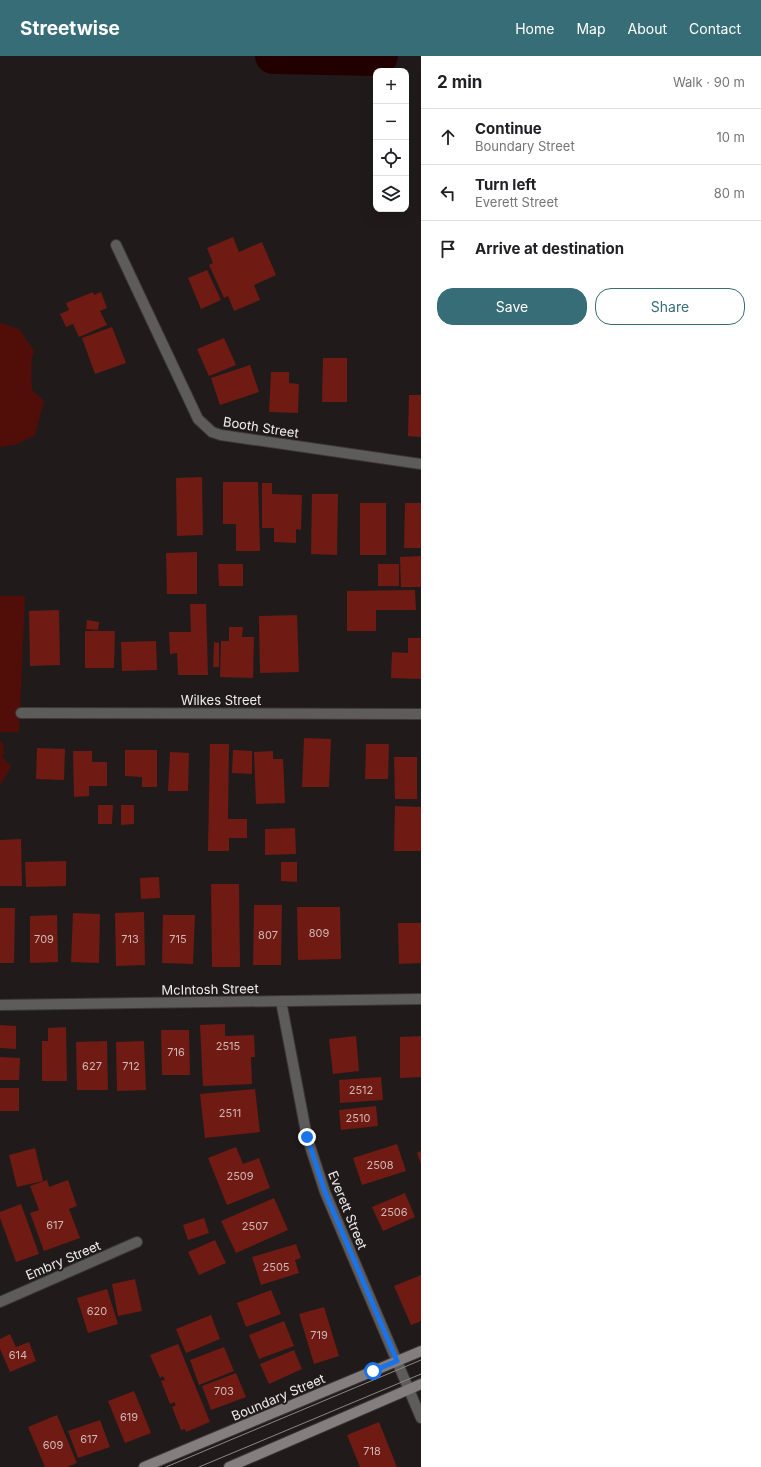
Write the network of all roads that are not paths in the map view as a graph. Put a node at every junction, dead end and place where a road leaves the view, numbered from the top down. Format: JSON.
{"nodes":[{"id":1,"x":116,"y":245,"type":"dead end"},
{"id":2,"x":421,"y":464,"type":"edge"},
{"id":3,"x":21,"y":713,"type":"dead end"},
{"id":4,"x":421,"y":714,"type":"edge"},
{"id":5,"x":421,"y":999,"type":"edge"},
{"id":6,"x":281,"y":1001,"type":"junction"},
{"id":7,"x":0,"y":1005,"type":"edge"},
{"id":8,"x":137,"y":1242,"type":"dead end"},
{"id":9,"x":0,"y":1302,"type":"edge"},
{"id":10,"x":421,"y":1351,"type":"edge"},
{"id":11,"x":397,"y":1361,"type":"junction"},
{"id":12,"x":421,"y":1384,"type":"edge"},
{"id":13,"x":409,"y":1389,"type":"junction"},
{"id":14,"x":421,"y":1418,"type":"edge"},
{"id":15,"x":144,"y":1467,"type":"edge"},
{"id":16,"x":229,"y":1467,"type":"edge"}],
"edges":[{"from":1,"to":2,"type":"street","name":"Booth Street"},
{"from":3,"to":4,"type":"street","name":"Wilkes Street"},
{"from":5,"to":6,"type":"street","name":"McIntosh Street"},
{"from":6,"to":7,"type":"street","name":"McIntosh Street"},
{"from":6,"to":11,"type":"street","name":"Everett Street"},
{"from":8,"to":9,"type":"street","name":"Embry Street"},
{"from":10,"to":11,"type":"main road","name":"Boundary Street"},
{"from":11,"to":13,"type":"street","name":"Everett Street"},
{"from":11,"to":15,"type":"main road","name":"Boundary Street"},
{"from":12,"to":13,"type":"main road"},
{"from":13,"to":14,"type":"street","name":"Everett Street"},
{"from":13,"to":16,"type":"main road"}]}
